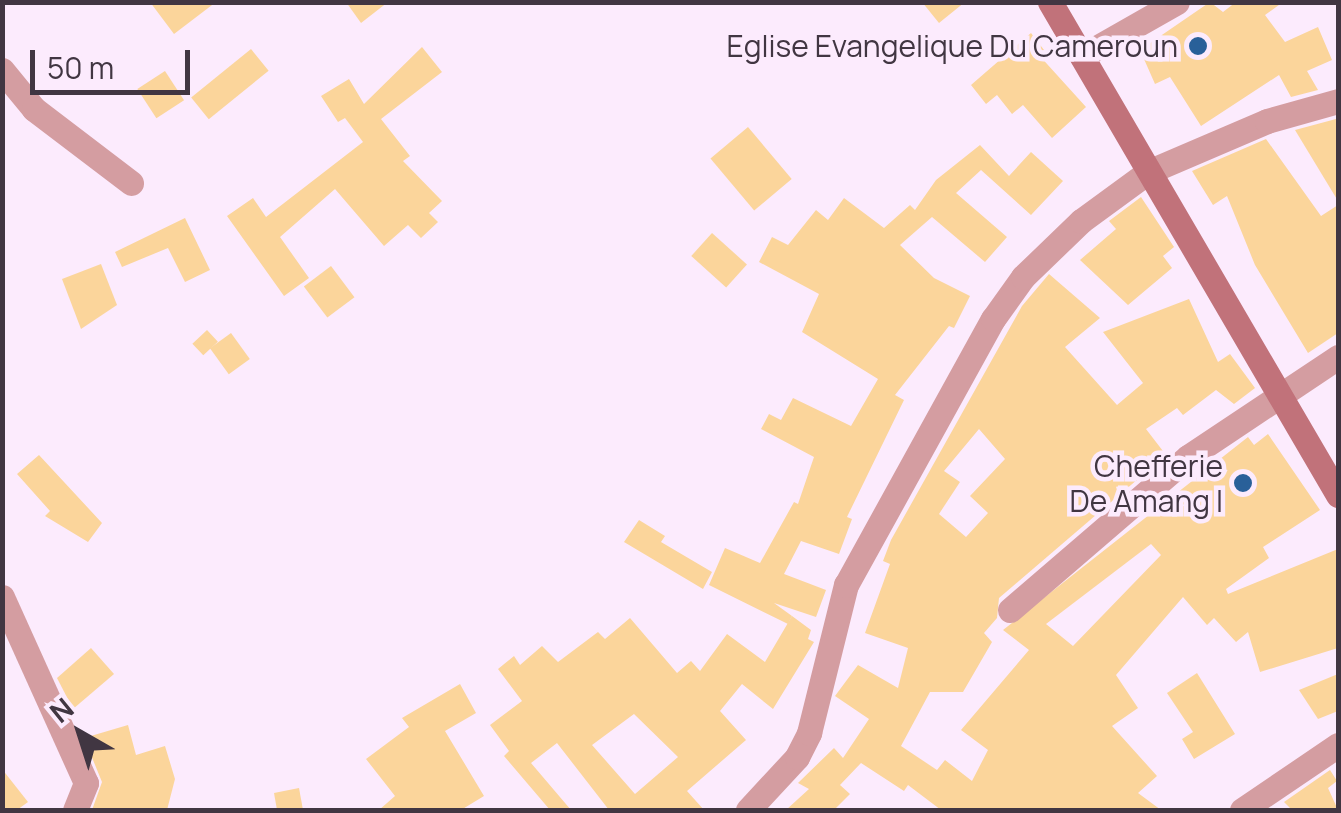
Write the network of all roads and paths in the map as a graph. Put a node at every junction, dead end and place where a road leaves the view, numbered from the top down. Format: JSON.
{"nodes":[{"id":1,"x":1050,"y":2,"type":"edge"},
{"id":2,"x":1177,"y":2,"type":"edge"},
{"id":3,"x":1082,"y":56,"type":"junction"},
{"id":4,"x":2,"y":70,"type":"edge"},
{"id":5,"x":1338,"y":101,"type":"edge"},
{"id":6,"x":1148,"y":172,"type":"junction"},
{"id":7,"x":131,"y":183,"type":"dead end"},
{"id":8,"x":1338,"y":357,"type":"edge"},
{"id":9,"x":1280,"y":395,"type":"junction"},
{"id":10,"x":1338,"y":495,"type":"edge"},
{"id":11,"x":2,"y":597,"type":"edge"},
{"id":12,"x":1010,"y":610,"type":"dead end"},
{"id":13,"x":1338,"y":745,"type":"edge"},
{"id":14,"x":76,"y":810,"type":"edge"},
{"id":15,"x":748,"y":810,"type":"edge"},
{"id":16,"x":1242,"y":810,"type":"edge"}],
"edges":[{"from":1,"to":3,"type":"main road"},
{"from":2,"to":3,"type":"street"},
{"from":3,"to":6,"type":"main road"},
{"from":4,"to":7,"type":"street"},
{"from":5,"to":6,"type":"street"},
{"from":6,"to":9,"type":"main road"},
{"from":6,"to":15,"type":"street"},
{"from":8,"to":9,"type":"street"},
{"from":9,"to":10,"type":"main road"},
{"from":9,"to":12,"type":"street"},
{"from":11,"to":14,"type":"street"},
{"from":13,"to":16,"type":"street"}]}
